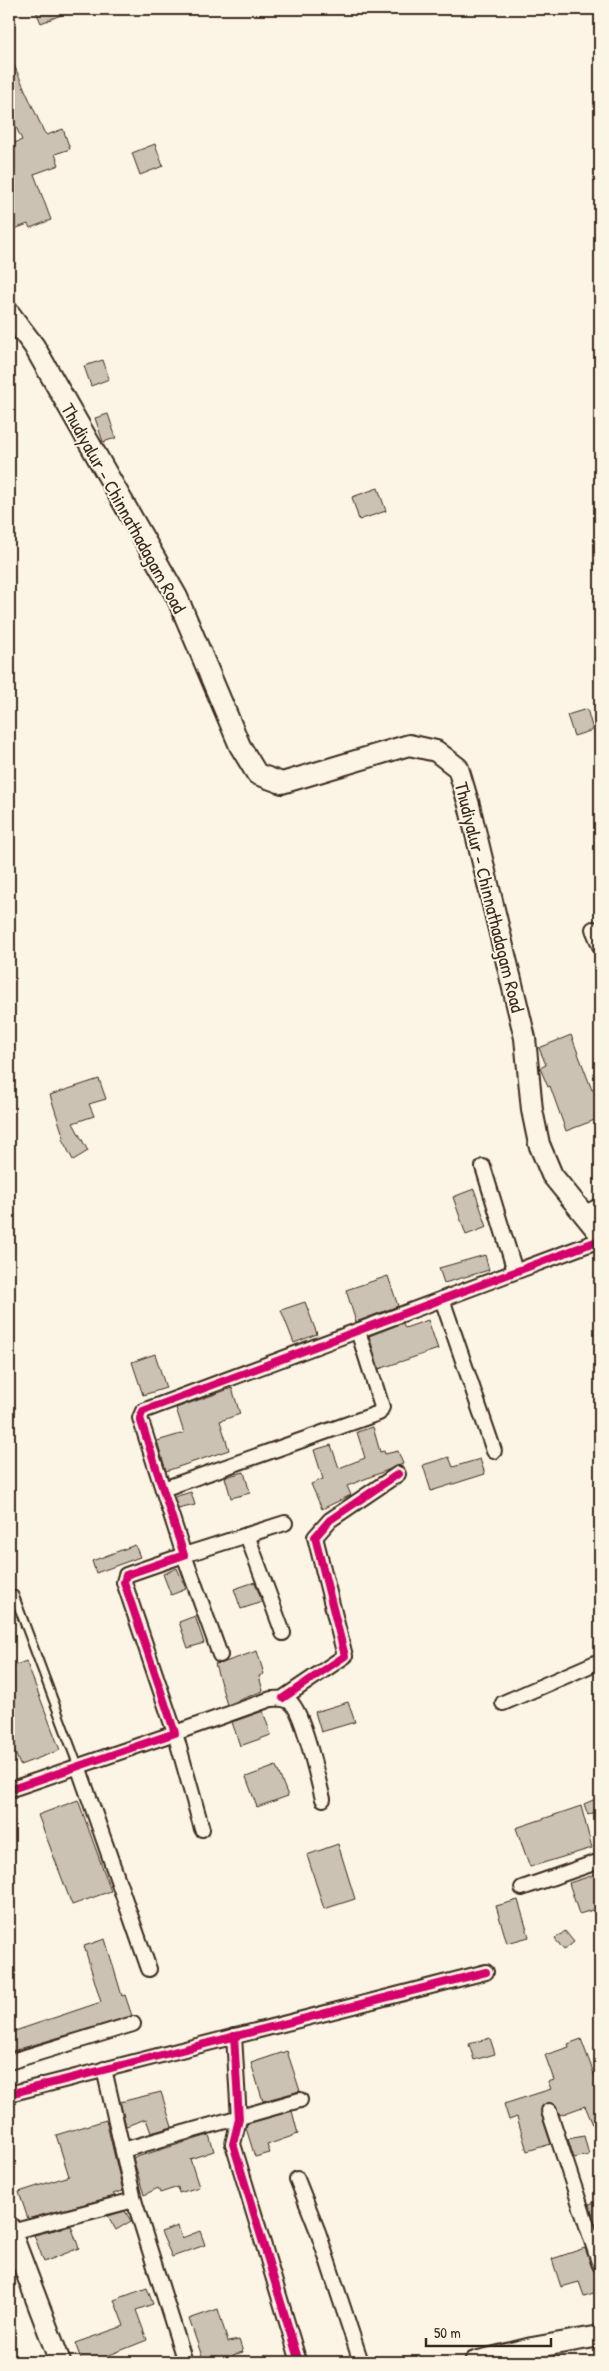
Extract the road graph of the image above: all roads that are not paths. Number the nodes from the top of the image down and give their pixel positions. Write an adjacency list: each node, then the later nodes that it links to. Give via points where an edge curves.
1 (9, 313): 5 (main road, Thudiyalur - Chinnathadagam Road, via 34,346 177,597 240,746 257,774 282,782 409,745 436,751 458,768 525,1038 539,1144 552,1175)
2 (593, 930): 3 (street)
3 (600, 946)
4 (483, 1167): 8 (street)
5 (592, 1210): 6 (main road, Thudiyalur - Chinnathadagam Road)
6 (600, 1234)
7 (600, 1240): 8 (street)
8 (515, 1272): 9 (street)
9 (442, 1298): 10 (street); 11 (street)
10 (358, 1332): 13 (street, via 142,1411 140,1418); 13 (street, via 382,1407 379,1413)
11 (494, 1451)
12 (398, 1474): 21 (street, via 330,1520 314,1538 345,1656)
13 (163, 1489): 16 (street)
14 (285, 1523): 15 (street)
15 (247, 1535): 16 (street); 18 (street)
16 (184, 1555): 19 (street); 23 (street, via 124,1578)
17 (14, 1595): 24 (lane)
18 (283, 1633)
19 (220, 1655)
20 (600, 1661): 22 (street)
21 (283, 1698): 23 (street, via 226,1713); 26 (street, via 292,1703 301,1718)
22 (503, 1703)
23 (175, 1733): 24 (street); 27 (street)
24 (78, 1766): 25 (street); 30 (street)
25 (9, 1790)
26 (322, 1799)
27 (202, 1829)
28 (600, 1860): 29 (street)
29 (522, 1888)
30 (149, 1969)
31 (486, 1972): 33 (street)
32 (133, 2024): 34 (street)
33 (234, 2036): 35 (street); 39 (street)
34 (9, 2062)
35 (104, 2069): 36 (street); 40 (street)
36 (9, 2094)
37 (300, 2100): 39 (street)
38 (549, 2111): 44 (street)
39 (239, 2119): 40 (street); 48 (street, via 233,2144)
40 (123, 2150): 42 (street)
41 (297, 2178): 49 (street)
42 (134, 2200): 43 (street); 47 (street)
43 (10, 2230): 46 (main road)
44 (600, 2265)
45 (600, 2336): 50 (main road)
46 (60, 2362)
47 (185, 2362)
48 (299, 2362)
49 (361, 2362)
50 (475, 2362)

